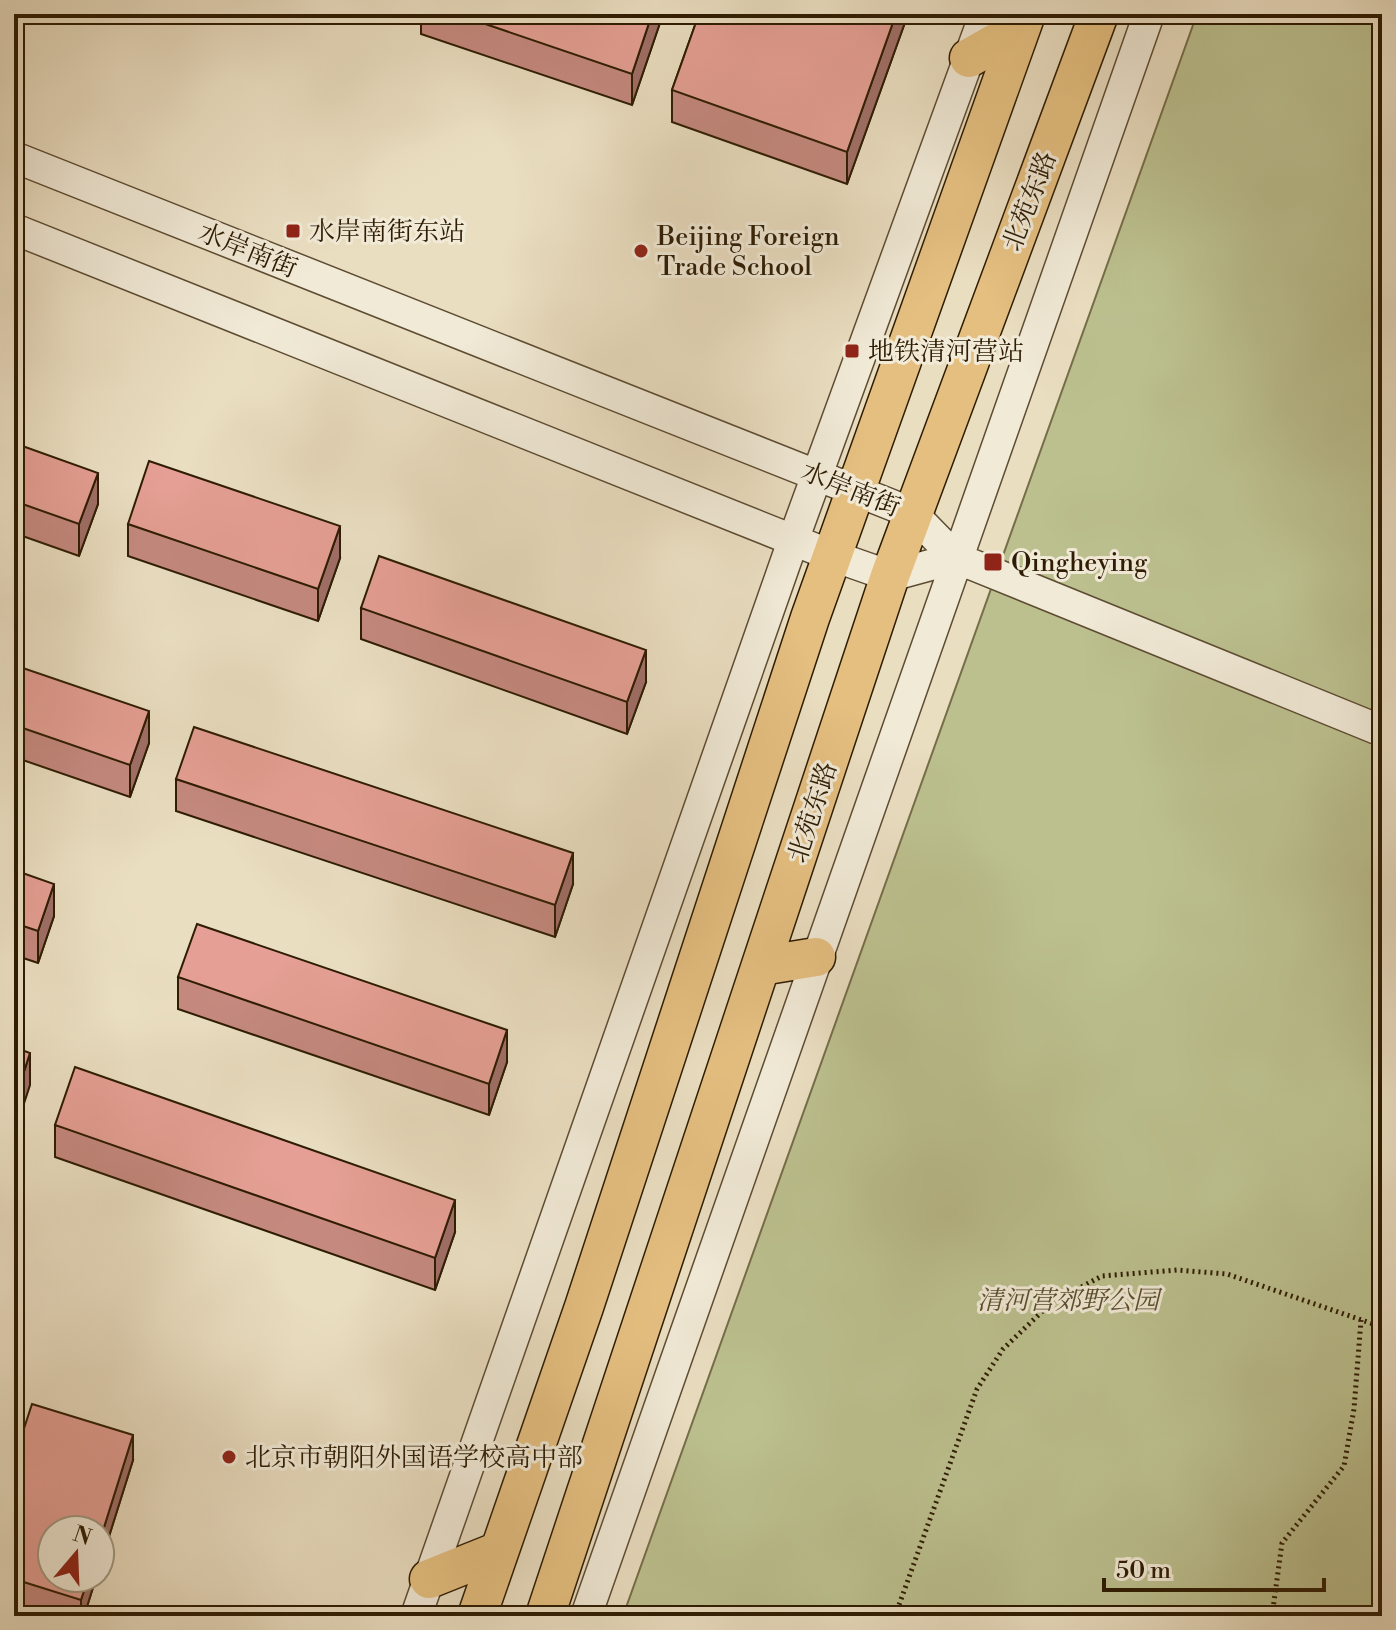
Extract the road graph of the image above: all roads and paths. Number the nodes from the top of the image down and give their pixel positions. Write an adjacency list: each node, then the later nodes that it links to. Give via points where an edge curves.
1 (985, 14): 5 (street)
2 (1099, 14): 10 (main road, 北苑东路)
3 (1149, 14): 13 (street)
4 (1023, 21): 5 (main road); 9 (main road)
5 (969, 58): 8 (street)
6 (14, 157): 8 (street, 水岸南街)
7 (14, 229): 11 (street)
8 (817, 475): 9 (street, 水岸南街); 11 (street)
9 (856, 490): 10 (street, 水岸南街); 12 (main road)
10 (912, 513): 13 (street, 水岸南街); 14 (main road, 北苑东路)
11 (794, 538): 12 (street); 21 (street)
12 (833, 556): 14 (street); 20 (main road)
13 (956, 558): 14 (street); 15 (street); 16 (street)
14 (890, 576): 17 (main road, 北苑东路)
15 (1382, 731)
16 (816, 957): 17 (main road); 25 (street)
17 (761, 966): 24 (main road, 北苑东路)
18 (1361, 1320): 19 (path); 26 (path, via 1227,1274 1177,1270 1102,1276 1051,1303 1003,1349 977,1389); 27 (path, via 1344,1466 1282,1543)
19 (1382, 1327)
20 (499, 1551): 21 (main road); 23 (main road)
21 (429, 1579): 22 (street)
22 (416, 1616)
23 (477, 1616)
24 (545, 1616)
25 (586, 1616)
26 (895, 1616)
27 (1272, 1616)

